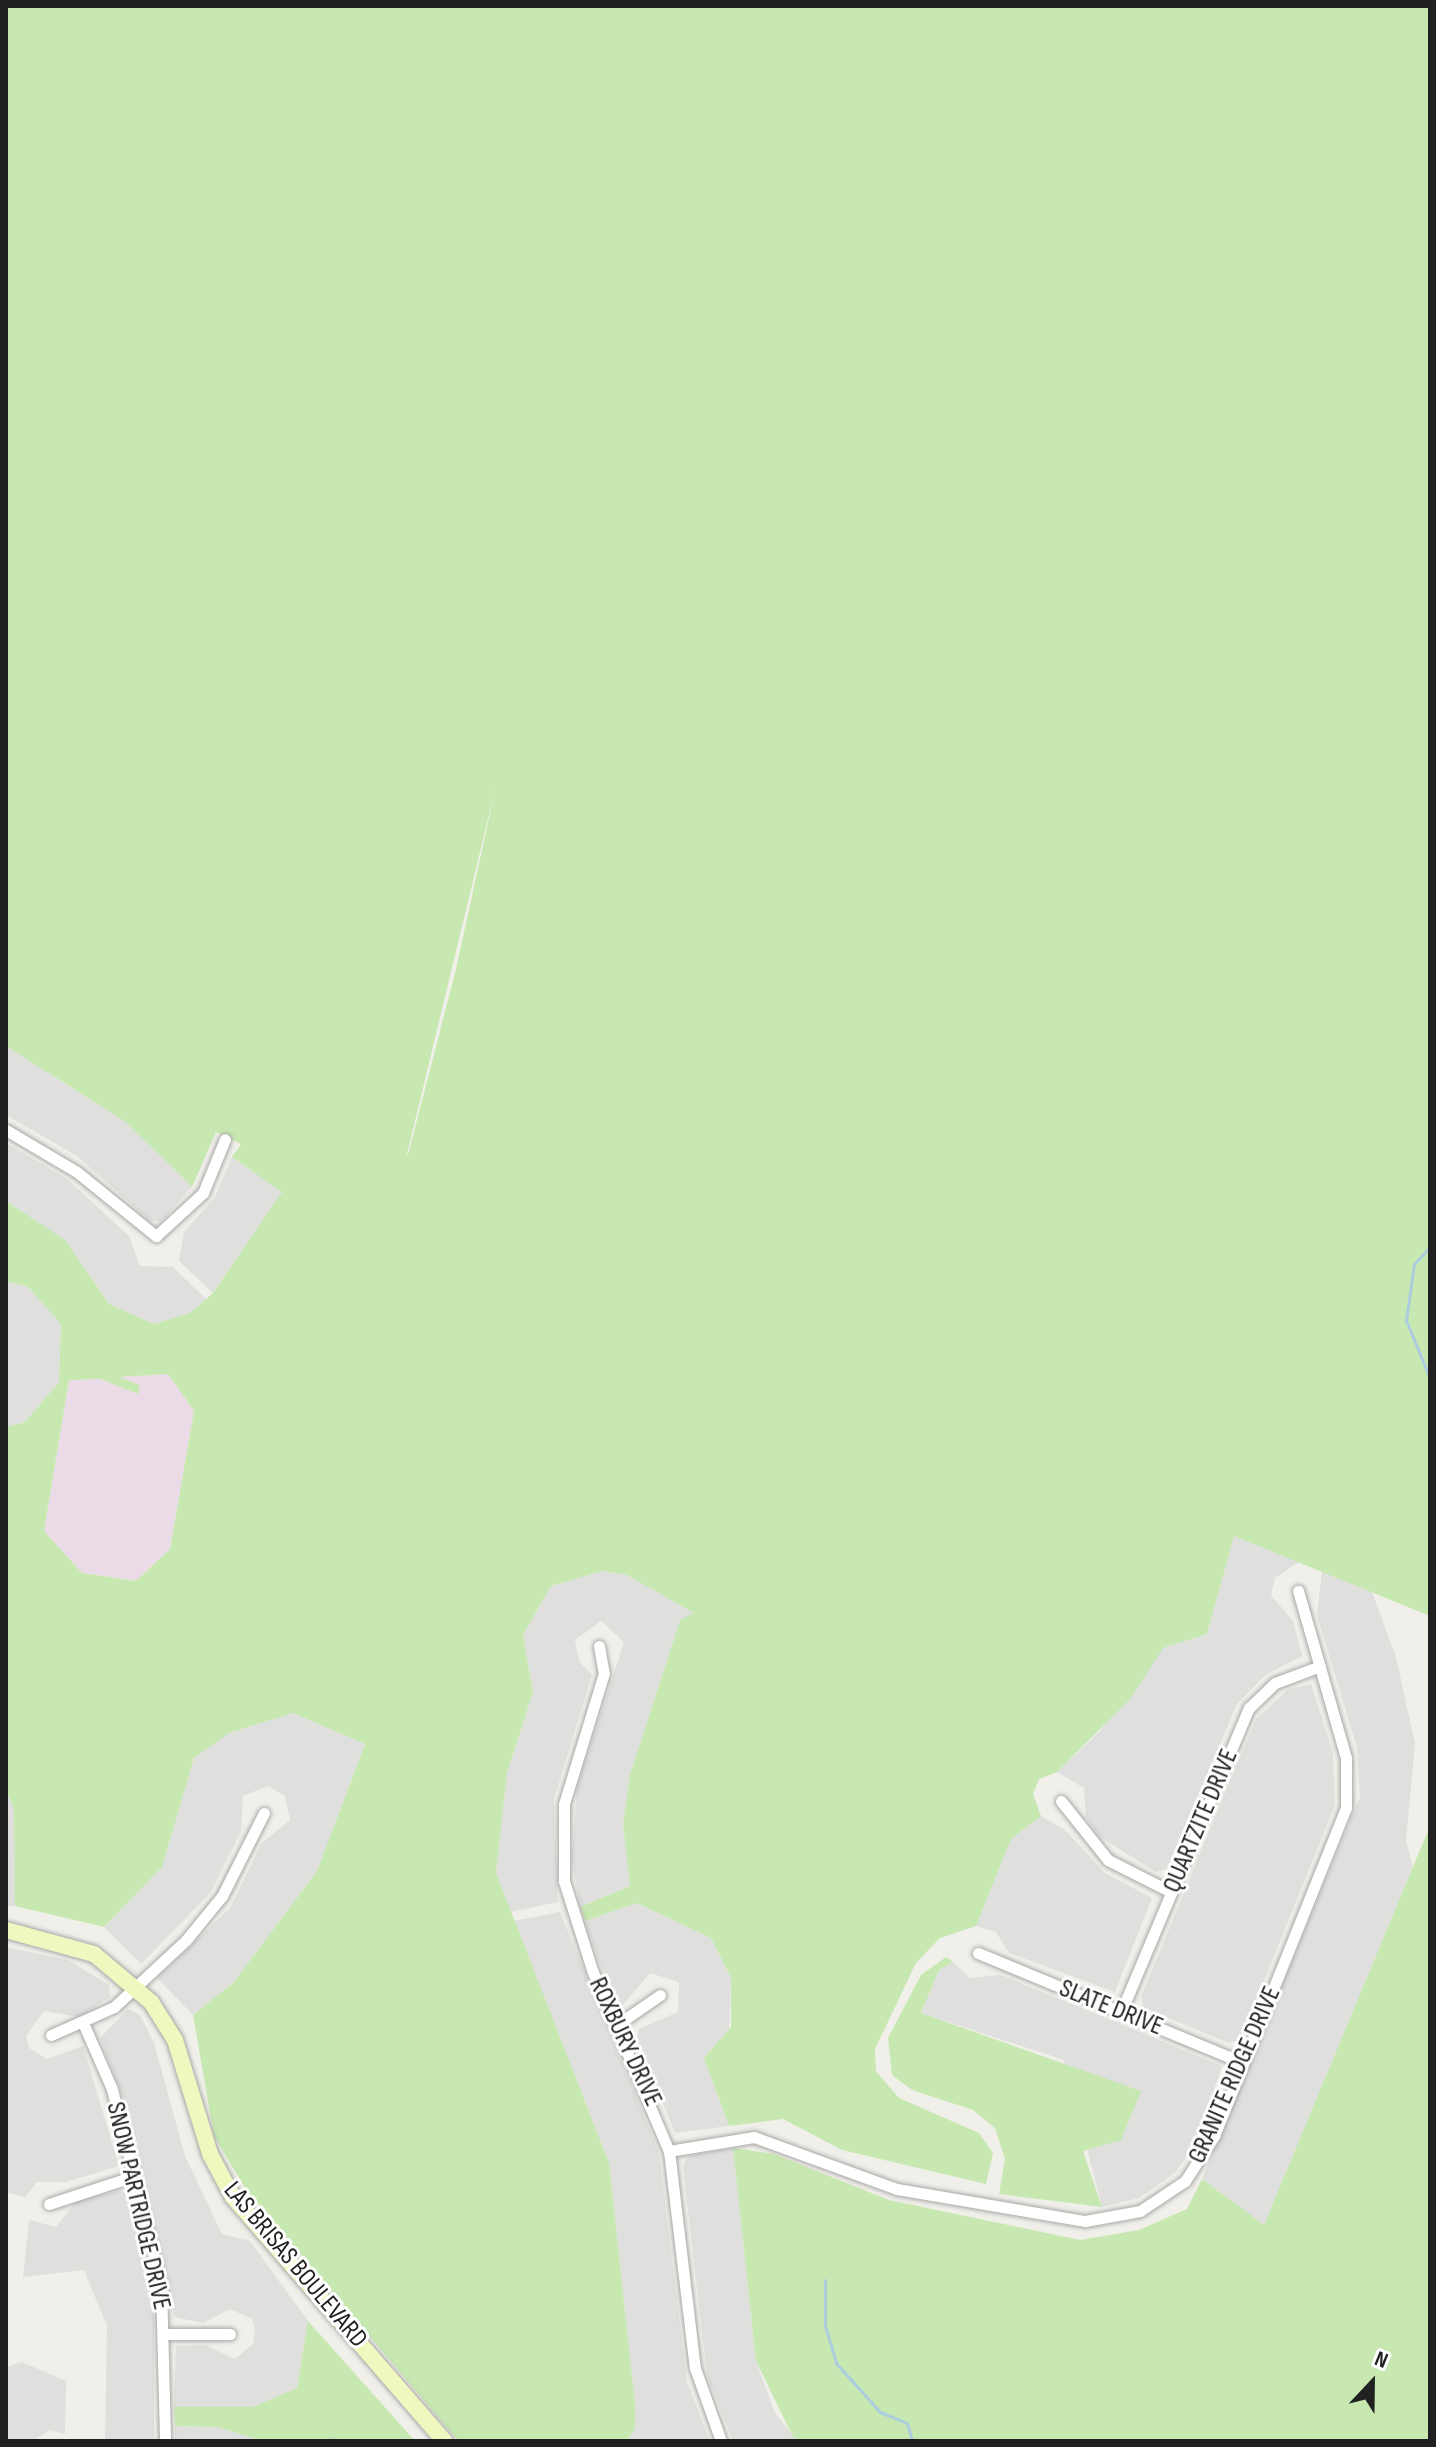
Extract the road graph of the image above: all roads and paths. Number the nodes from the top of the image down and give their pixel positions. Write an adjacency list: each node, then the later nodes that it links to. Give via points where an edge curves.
1 (6, 1130): 2 (street, via 77,1172 156,1236 203,1193)
2 (225, 1139)
3 (1298, 1591): 5 (street, GRANITE RIDGE DRIVE)
4 (599, 1646): 14 (street, ROXBURY DRIVE, via 604,1673 568,1785 562,1866 577,1932)
5 (1320, 1666): 8 (street, QUARTZITE DRIVE, via 1275,1683 1249,1708); 17 (street, GRANITE RIDGE DRIVE, via 1346,1758 1346,1808)
6 (1061, 1801): 8 (street, via 1108,1860)
7 (264, 1813): 11 (street, via 216,1907)
8 (1171, 1892): 13 (street, QUARTZITE DRIVE)
9 (6, 1930): 11 (street, LAS BRISAS BOULEVARD, via 72,1944)
10 (978, 1953): 13 (street, SLATE DRIVE)
11 (135, 1984): 15 (street); 24 (street, LAS BRISAS BOULEVARD, via 175,2040 210,2154 233,2197)
12 (660, 1995): 14 (street)
13 (1121, 2012): 17 (street, SLATE DRIVE)
14 (618, 2024): 18 (street, ROXBURY DRIVE)
15 (84, 2025): 16 (street); 19 (street, SNOW PARTRIDGE DRIVE, via 112,2089)
16 (51, 2035)
17 (1243, 2063): 18 (street, GRANITE RIDGE DRIVE, via 1194,2170 1163,2199 1123,2217 1069,2219 897,2189 754,2137)
18 (669, 2151): 25 (street, ROXBURY DRIVE, via 695,2368)
19 (134, 2176): 20 (street); 21 (street, SNOW PARTRIDGE DRIVE, via 161,2285)
20 (49, 2204)
21 (164, 2334): 22 (street); 23 (street, SNOW PARTRIDGE DRIVE)
22 (230, 2334)
23 (165, 2441)
24 (444, 2441)
25 (721, 2441)

